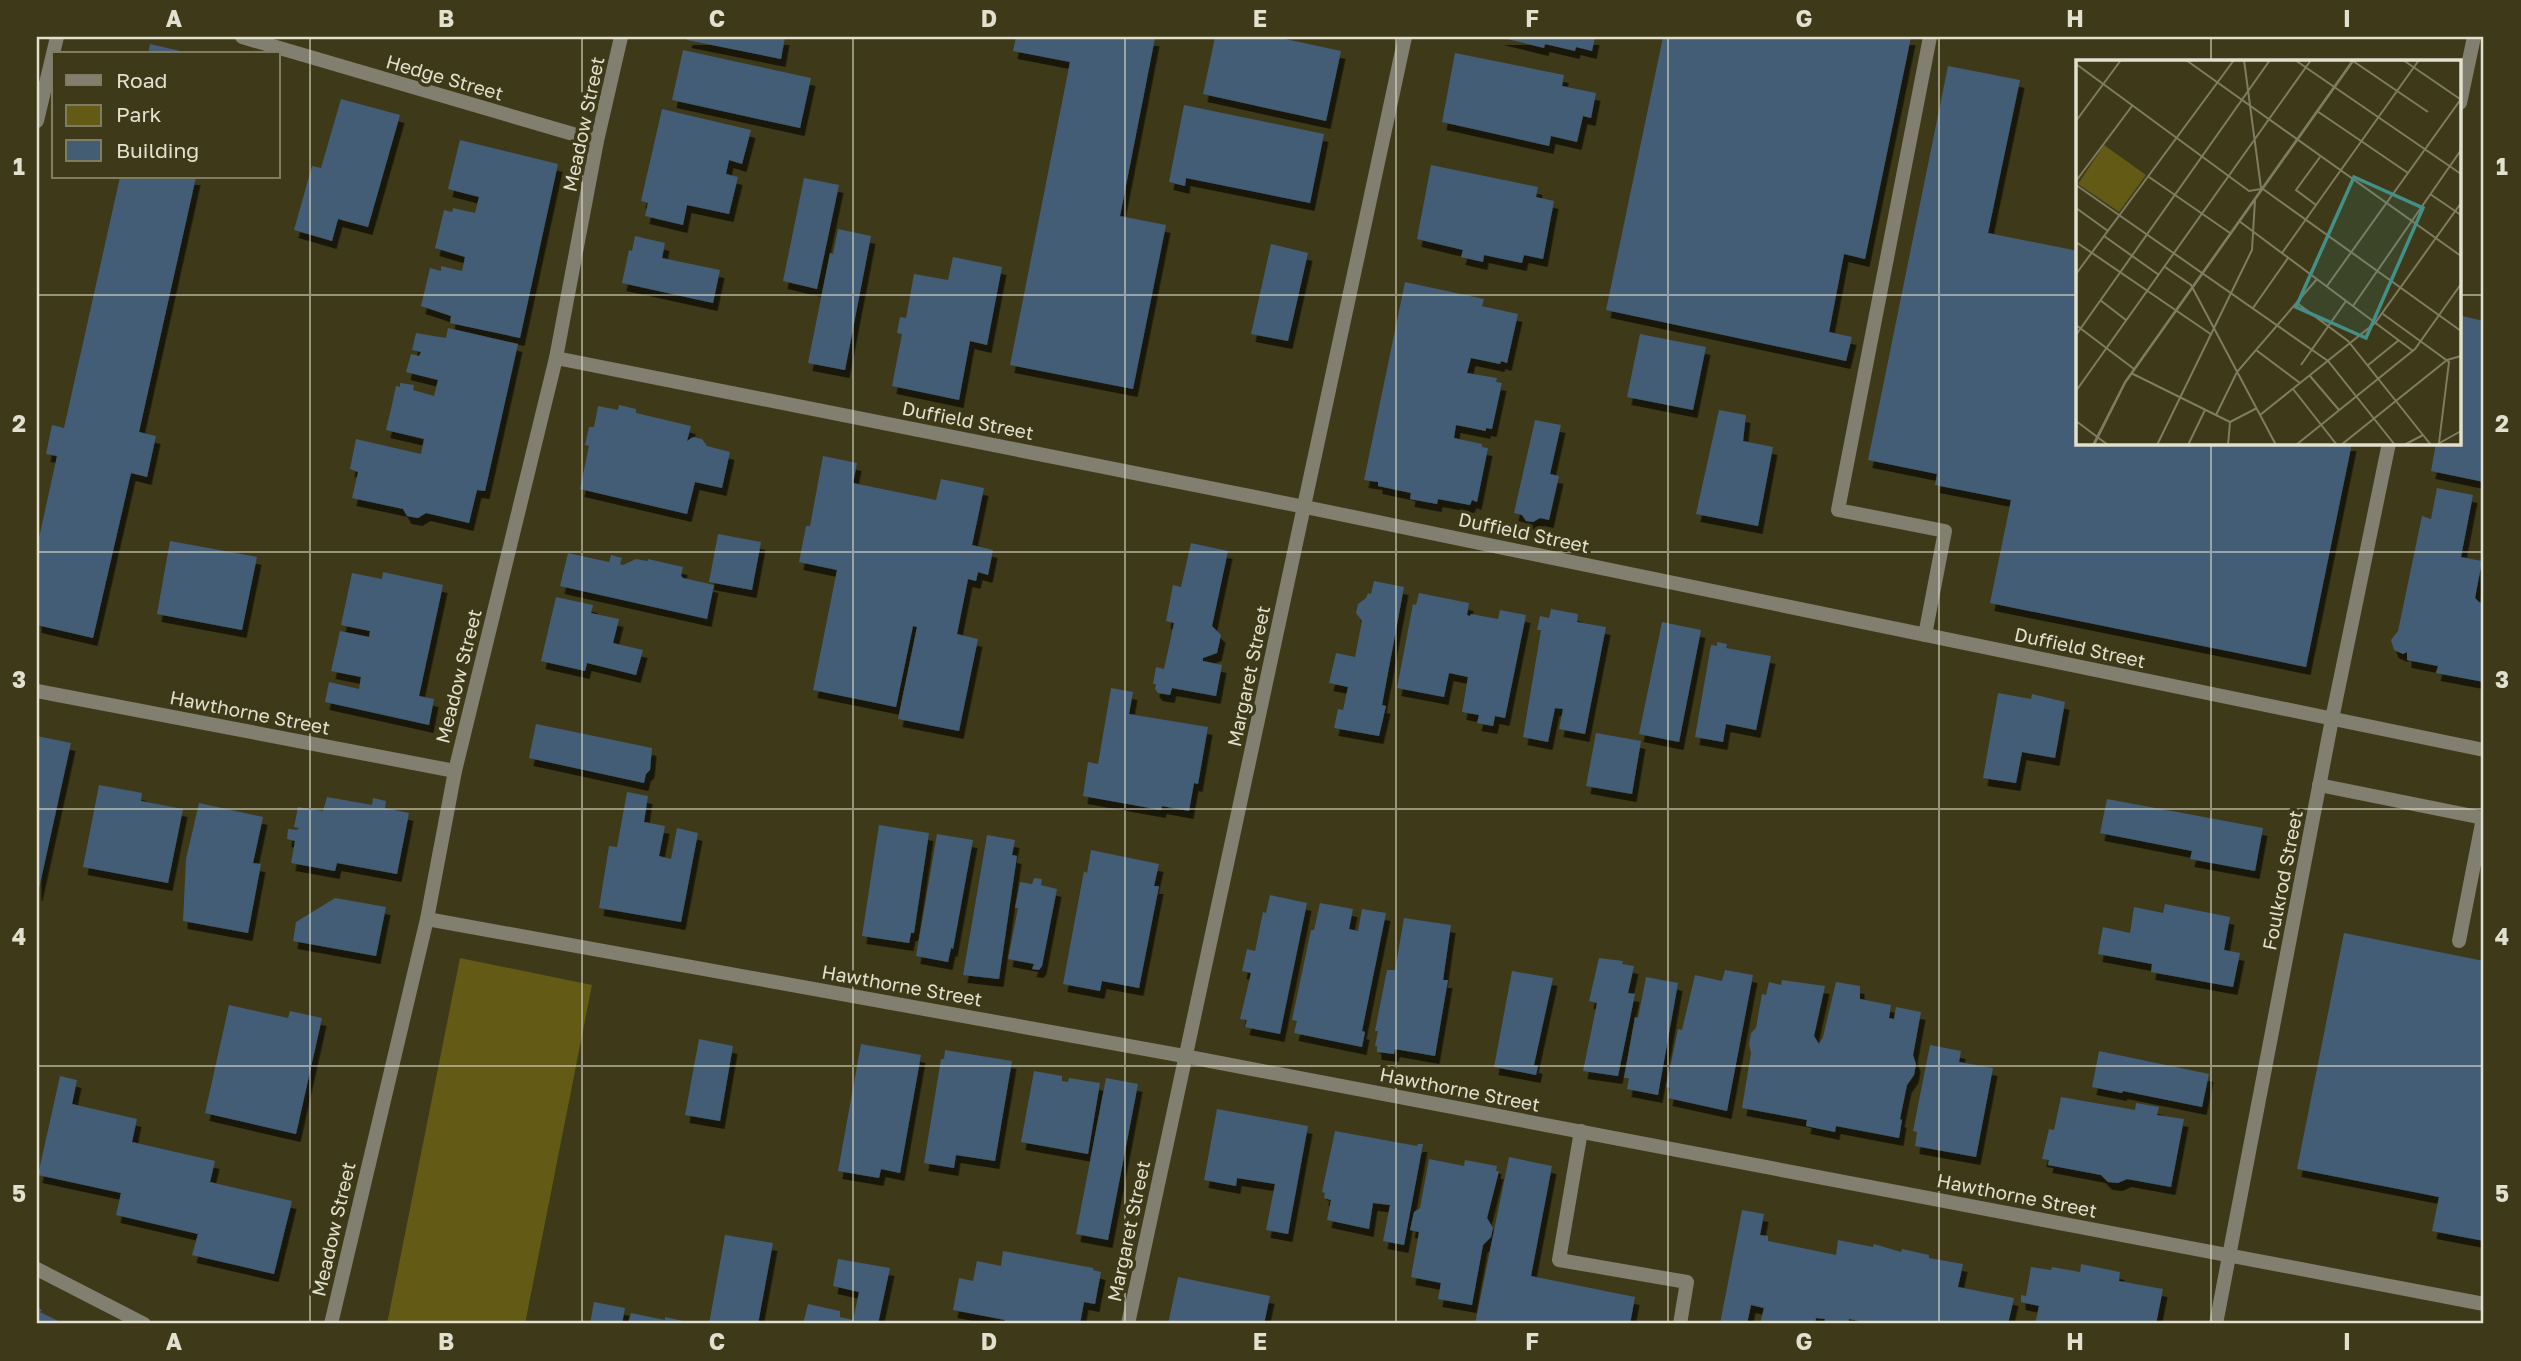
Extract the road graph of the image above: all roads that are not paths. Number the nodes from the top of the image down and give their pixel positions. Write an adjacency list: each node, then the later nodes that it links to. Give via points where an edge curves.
1 (242, 37): 9 (street, Hedge Street)
2 (621, 37): 9 (street, Meadow Street)
3 (1405, 37): 12 (street, Margaret Street)
4 (1930, 37): 13 (street, via 1838,510 1945,531)
5 (2474, 37): 7 (street)
6 (52, 58): 8 (street)
7 (2462, 94)
8 (37, 121)
9 (597, 141): 10 (street, Meadow Street)
10 (555, 358): 12 (street, Duffield Street); 17 (street, Meadow Street)
11 (2389, 444): 15 (street, Foulkrod Street)
12 (1305, 507): 13 (street, Duffield Street); 21 (street, Margaret Street)
13 (1924, 635): 15 (street, Duffield Street)
14 (37, 691): 17 (street, Hawthorne Street)
15 (2332, 719): 16 (street, Duffield Street); 18 (street, Foulkrod Street)
16 (2484, 750)
17 (455, 771): 19 (street, Meadow Street)
18 (2319, 785): 20 (street, via 2483,818); 23 (street, Foulkrod Street)
19 (427, 919): 21 (street, Hawthorne Street); 27 (street, Meadow Street)
20 (2459, 941)
21 (1184, 1056): 22 (street, Hawthorne Street); 28 (street, Margaret Street)
22 (1581, 1131): 23 (street, Hawthorne Street); 29 (street, via 1559,1260 1687,1282)
23 (2231, 1255): 25 (street, Hawthorne Street); 30 (street, Foulkrod Street)
24 (37, 1269): 26 (street)
25 (2484, 1304)
26 (144, 1324)
27 (331, 1324)
28 (1128, 1324)
29 (1680, 1324)
30 (2216, 1324)

